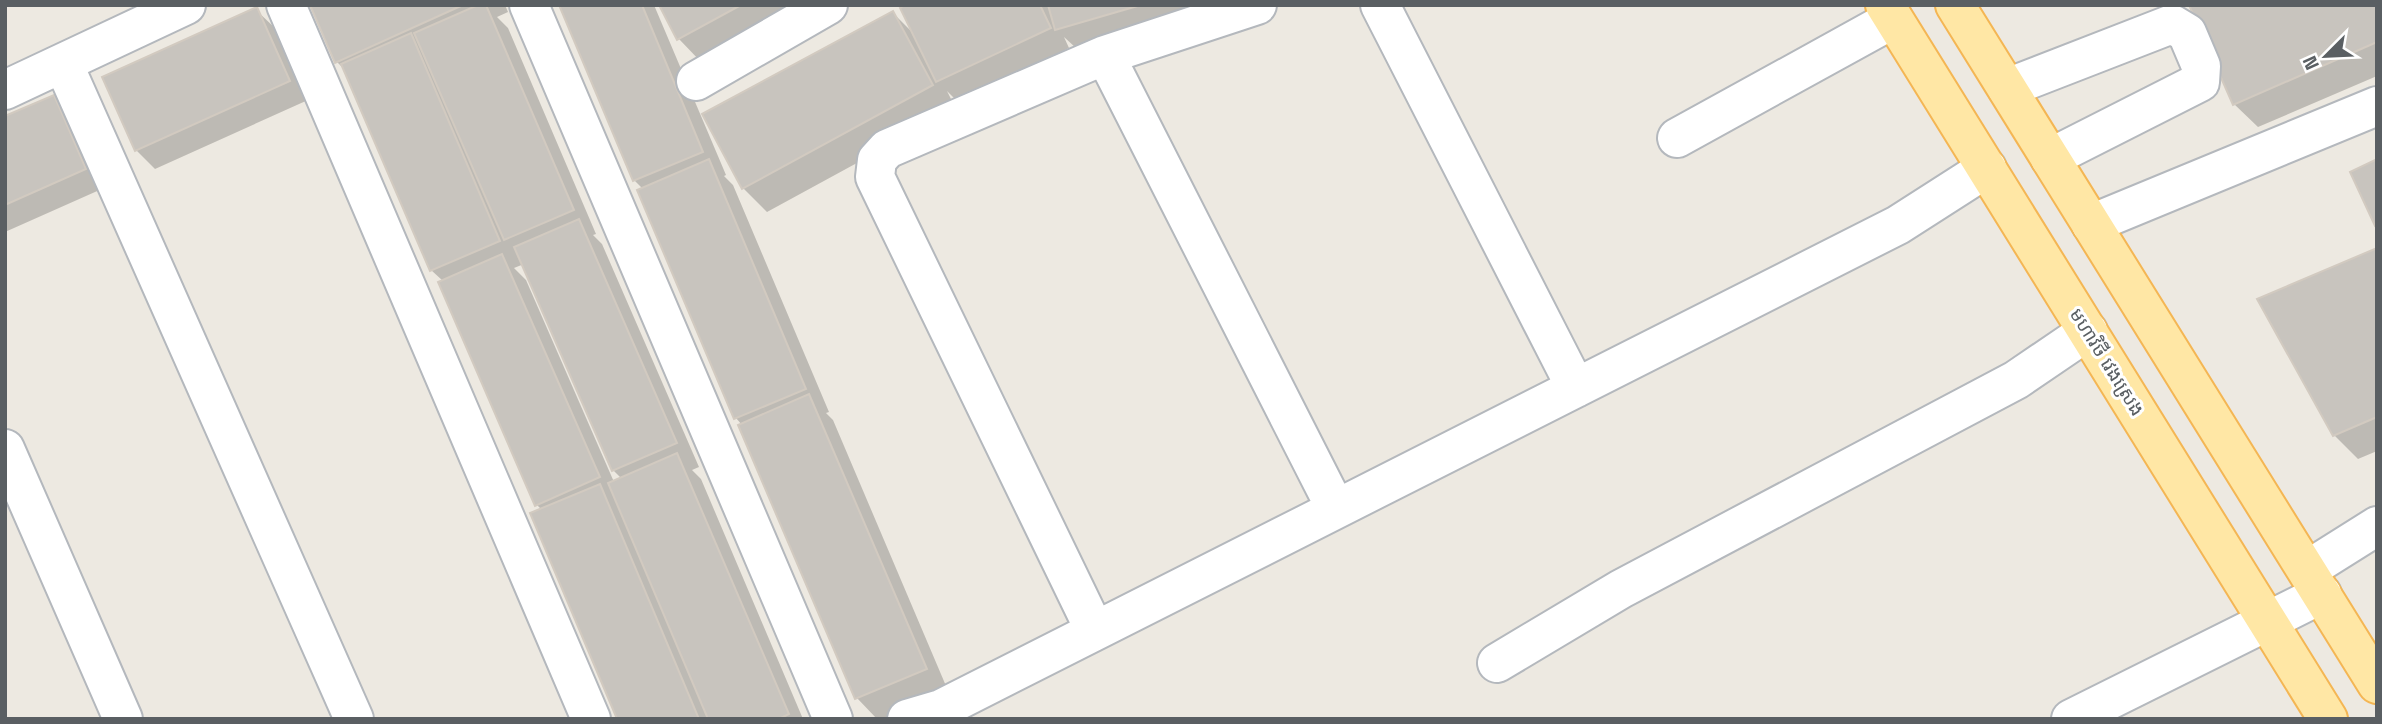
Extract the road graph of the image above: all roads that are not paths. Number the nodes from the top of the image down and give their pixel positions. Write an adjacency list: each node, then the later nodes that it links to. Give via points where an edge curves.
1 (186, 5): 10 (street)
2 (286, 5): 32 (street)
3 (529, 5): 33 (street)
4 (828, 5): 11 (street)
5 (1257, 5): 9 (street)
6 (1380, 5): 20 (street)
7 (1955, 5): 12 (main road)
8 (1889, 12): 15 (street); 17 (main road, មហាវិថី វេងស្រេង)
9 (1105, 55): 22 (street); 26 (street, via 887,149 877,160 875,177)
10 (63, 63): 13 (street); 31 (street)
11 (696, 82)
12 (2007, 88): 16 (main road); 16 (street, via 2172,24 2187,33 2202,66 2200,82)
13 (5, 90)
14 (2377, 106): 18 (street)
15 (1677, 138)
16 (2050, 158): 18 (main road)
17 (1987, 168): 19 (main road, មហាវិថី វេងស្រេង); 20 (street, via 1898,225)
18 (2091, 224): 24 (main road)
19 (2088, 331): 25 (main road, មហាវិថី វេងស្រេង); 27 (street, via 2016,380 1621,589)
20 (1576, 388): 22 (street)
21 (5, 449): 30 (street)
22 (1336, 509): 26 (street)
23 (2377, 526): 24 (street)
24 (2314, 582): 25 (street); 28 (main road)
25 (2267, 621): 34 (street); 35 (main road, មហាវិថី វេងស្រេង)
26 (1095, 631): 29 (street)
27 (1497, 663)
28 (2377, 684)
29 (931, 715)
30 (123, 719)
31 (354, 719)
32 (591, 719)
33 (833, 719)
34 (2071, 719)
35 (2328, 719)

